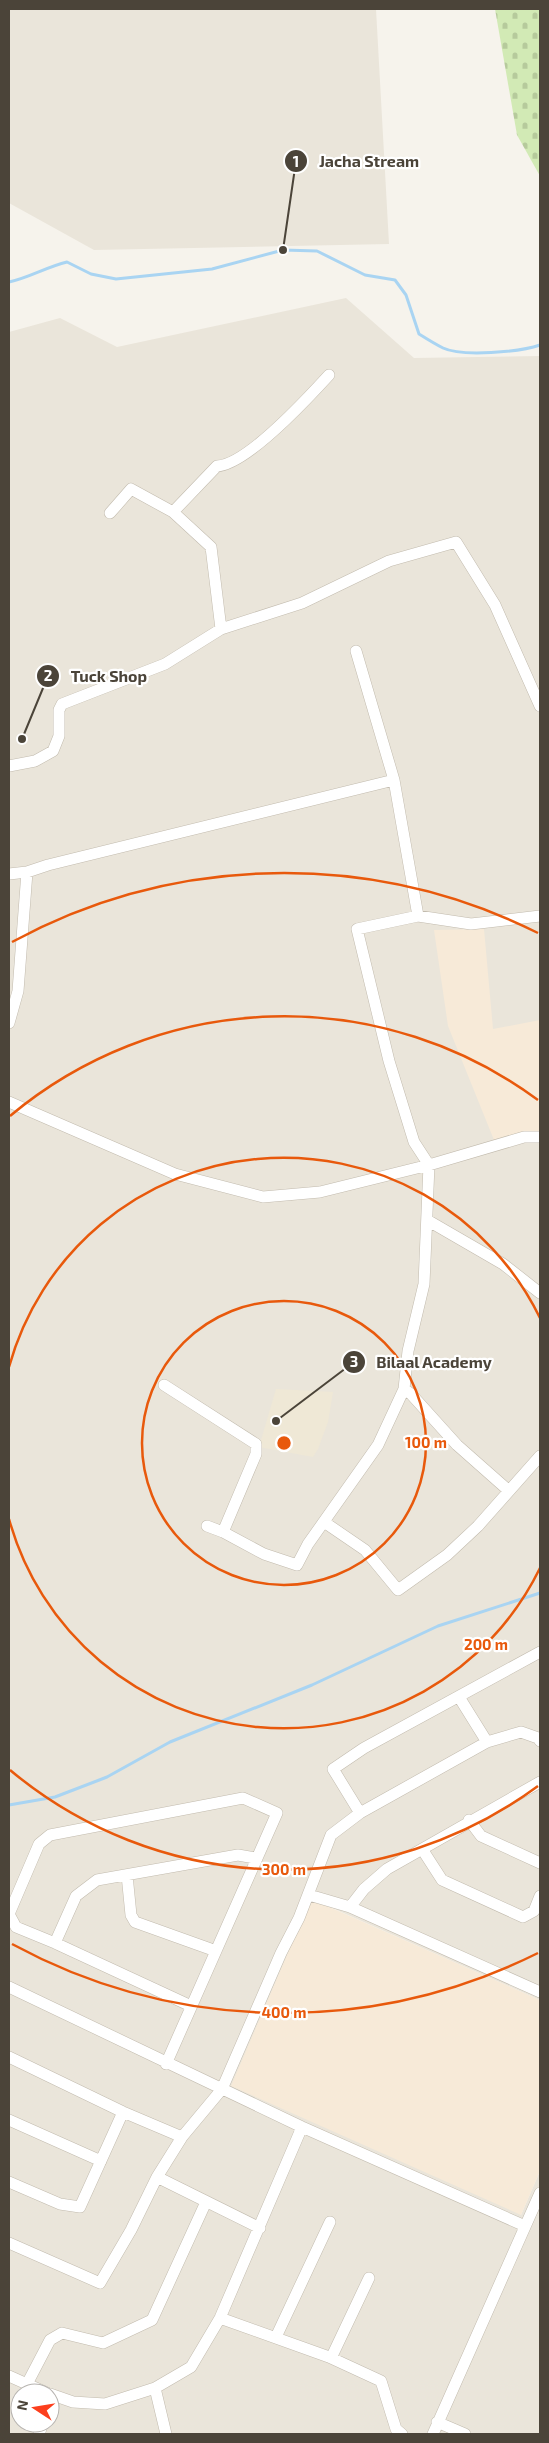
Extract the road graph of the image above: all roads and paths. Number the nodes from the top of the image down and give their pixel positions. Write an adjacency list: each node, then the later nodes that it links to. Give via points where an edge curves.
1 (329, 375): 3 (street, via 262,441 227,466 218,466)
2 (110, 512): 3 (street, via 130,489)
3 (173, 512): 4 (street, via 211,547)
4 (221, 629): 6 (street, via 302,603 389,561 456,542 495,605); 7 (street, via 165,664 62,704 59,736 53,751 35,761)
5 (356, 650): 8 (street)
6 (540, 706)
7 (9, 766)
8 (394, 780): 9 (street); 11 (street)
9 (27, 872): 10 (street); 13 (street, via 18,991)
10 (9, 874)
11 (418, 916): 12 (street, via 471,924); 16 (street, via 357,929 389,1061 414,1142)
12 (540, 916)
13 (9, 1022)
14 (9, 1102): 16 (street, via 175,1174 264,1197 320,1192)
15 (540, 1137): 16 (street, via 524,1137)
16 (429, 1165): 17 (street)
17 (427, 1220): 18 (street, via 503,1264); 20 (street, via 424,1284 408,1351)
18 (540, 1293)
19 (164, 1385): 25 (street, via 256,1444 256,1454)
20 (404, 1389): 22 (street, via 457,1445); 23 (street, via 378,1445)
21 (540, 1456): 22 (street)
22 (509, 1491): 23 (street, via 447,1555 398,1590 365,1550)
23 (324, 1522): 25 (street, via 297,1565 264,1554)
24 (207, 1526): 25 (street)
25 (223, 1532)
26 (540, 1652): 27 (street)
27 (459, 1697): 29 (street); 31 (street, via 364,1748 333,1769)
28 (540, 1741): 29 (street, via 521,1732)
29 (487, 1742): 31 (street)
30 (540, 1782): 32 (street)
31 (360, 1813): 37 (street, via 331,1836)
32 (469, 1820): 33 (street); 35 (street, via 481,1836)
33 (422, 1849): 38 (street, via 442,1880 523,1918 534,1911); 39 (street, via 388,1868 364,1889)
34 (255, 1858): 36 (street, via 238,1855); 40 (street, via 277,1813 243,1798 50,1835 39,1844 9,1914 16,1927); 41 (street)
35 (540, 1863)
36 (127, 1875): 40 (street, via 97,1880 76,1896); 41 (street, via 131,1915 135,1922)
37 (309, 1895): 39 (street); 47 (street)
38 (540, 1896)
39 (350, 1907): 43 (street)
40 (55, 1942): 44 (street)
41 (216, 1951): 44 (street)
42 (9, 1988): 46 (street)
43 (540, 1992)
44 (191, 2006): 46 (street)
45 (9, 2057): 48 (street)
46 (166, 2064): 47 (street)
47 (222, 2089): 50 (street); 51 (street)
48 (123, 2112): 51 (street); 52 (street)
49 (9, 2120): 52 (street)
50 (302, 2127): 58 (street); 59 (street)
51 (182, 2137): 53 (street)
52 (101, 2161): 54 (street, via 80,2207 60,2204)
53 (157, 2177): 56 (street); 60 (street, via 100,2283)
54 (9, 2182)
55 (540, 2193): 58 (street)
56 (206, 2202): 59 (street); 67 (street, via 152,2320 103,2343 62,2333 50,2340)
57 (330, 2222): 63 (street)
58 (525, 2226): 70 (street)
59 (260, 2228): 62 (street)
60 (9, 2242)
61 (369, 2278): 64 (street)
62 (220, 2318): 63 (street); 68 (street, via 191,2367)
63 (276, 2338): 64 (street)
64 (329, 2357): 72 (street, via 381,2380 396,2429)
65 (9, 2376): 66 (street)
66 (25, 2383)
67 (28, 2383)
68 (155, 2388): 69 (street, via 105,2404); 71 (street)
69 (60, 2399)
70 (437, 2422): 73 (street); 74 (street)
71 (166, 2434)
72 (402, 2434)
73 (433, 2434)
74 (466, 2434)

